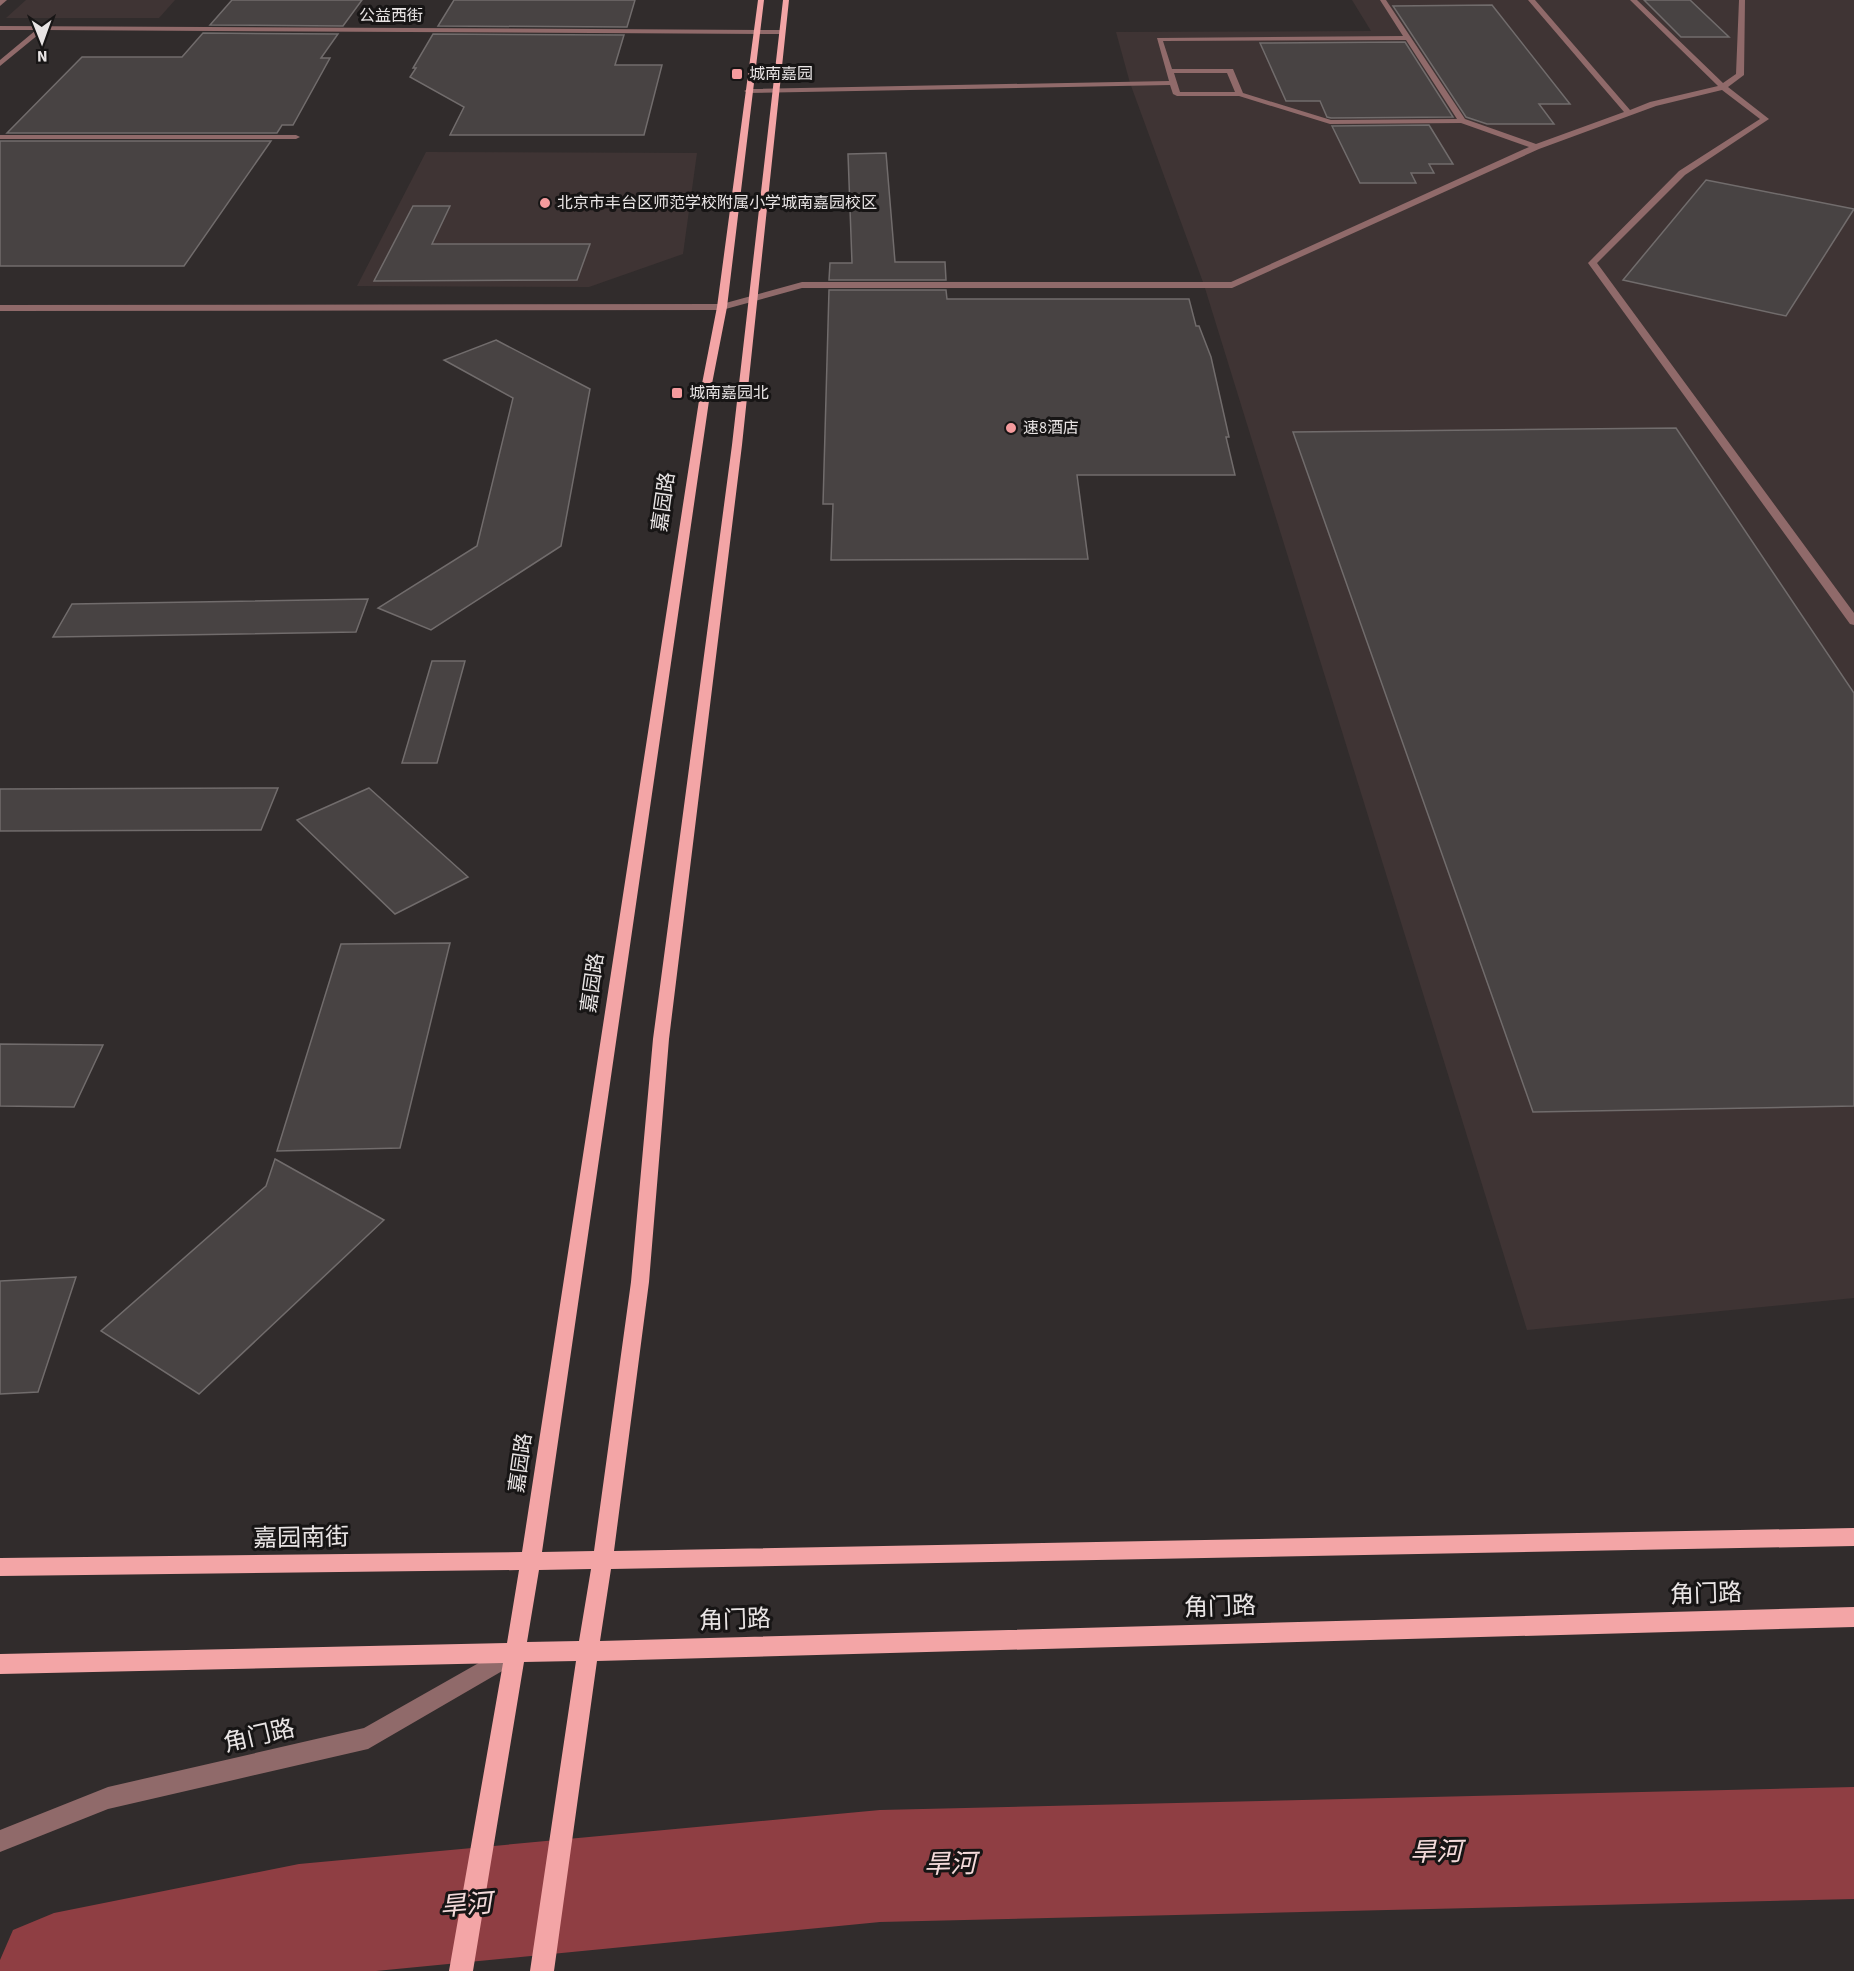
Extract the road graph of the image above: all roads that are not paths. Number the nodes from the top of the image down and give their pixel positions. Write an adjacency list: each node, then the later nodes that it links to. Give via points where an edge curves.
1 (4, 0): 8 (street)
2 (761, 0): 11 (main road, 嘉园路)
3 (786, 0): 12 (main road)
4 (1383, 0): 13 (street)
5 (1531, 0): 21 (street)
6 (1633, 0): 17 (street)
7 (1742, 0): 17 (street, via 1740,75)
8 (0, 4)
9 (0, 28): 10 (street, 公益西街)
10 (43, 28): 11 (street, 公益西街); 14 (street)
11 (756, 32): 12 (street, 公益西街); 18 (main road, 嘉园路)
12 (782, 32): 19 (main road)
13 (1409, 38): 15 (street, via 1159,39); 22 (street)
14 (0, 64)
15 (1169, 71): 16 (street); 20 (street, via 1230,71)
16 (1173, 83): 19 (street); 20 (street, via 1177,94)
17 (1723, 87): 21 (street); 29 (street, via 1765,119 1682,173 1592,263)
18 (748, 91): 19 (street); 27 (main road, 嘉园路)
19 (775, 91): 26 (main road)
20 (1240, 94): 22 (street, via 1330,122)
21 (1629, 112): 25 (street)
22 (1462, 121): 25 (street)
23 (0, 137): 24 (street)
24 (296, 137)
25 (1536, 147): 26 (street, via 1232,285 802,285)
26 (754, 298): 27 (street); 31 (main road, via 661,1039 640,1282)
27 (722, 307): 28 (street); 32 (main road, 嘉园路, via 705,394)
28 (0, 308)
29 (1854, 621)
30 (1854, 1537): 31 (main road)
31 (603, 1560): 32 (main road, 嘉园南街); 35 (main road)
32 (531, 1561): 33 (main road, 嘉园南街); 36 (main road, 嘉园路)
33 (0, 1567)
34 (1854, 1617): 35 (main road, 角门路)
35 (588, 1651): 36 (main road); 40 (main road)
36 (517, 1652): 37 (main road); 38 (street, 角门路, via 368,1738 108,1798); 39 (main road, 嘉园路)
37 (0, 1664)
38 (0, 1841)
39 (461, 1971)
40 (542, 1971)

